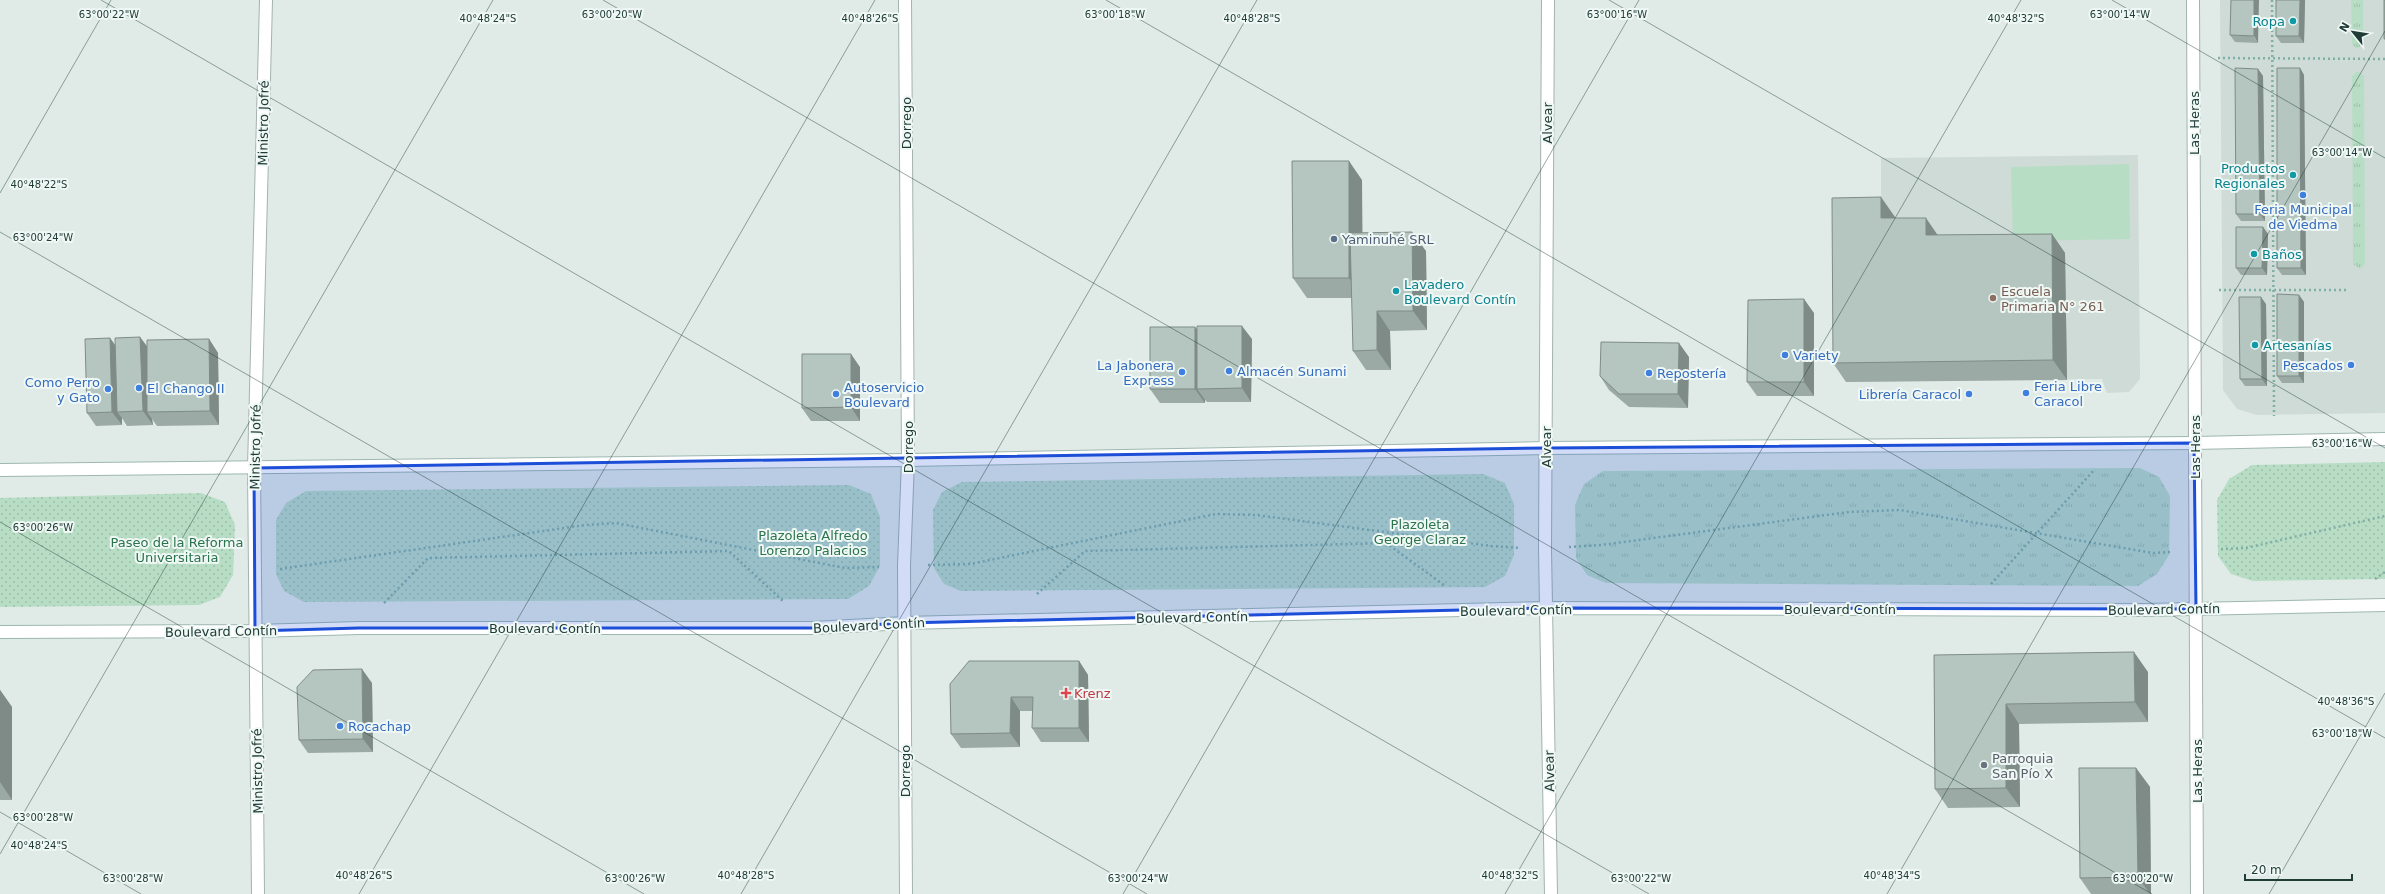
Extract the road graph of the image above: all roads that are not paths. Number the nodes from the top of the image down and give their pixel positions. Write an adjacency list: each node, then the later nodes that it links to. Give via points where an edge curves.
1 (266, 0): 9 (main road, Ministro Jofré)
2 (905, 0): 8 (main road, Dorrego)
3 (1548, 0): 7 (main road, Alvear)
4 (2193, 0): 6 (main road, Las Heras)
5 (2385, 439): 6 (main road)
6 (2194, 443): 7 (main road); 13 (main road, Las Heras)
7 (1546, 448): 8 (main road); 12 (main road, Alvear)
8 (908, 460): 9 (main road); 14 (main road, Dorrego, via 904,566)
9 (254, 468): 10 (main road); 15 (main road, Ministro Jofré)
10 (0, 470)
11 (2385, 605): 13 (main road, Boulevard Contín)
12 (1546, 608): 13 (main road, Boulevard Contín); 14 (main road, Boulevard Contín); 19 (main road, Alvear)
13 (2196, 609): 20 (main road, Las Heras)
14 (905, 623): 15 (main road, Boulevard Contín, via 813,628 359,628); 18 (main road, Dorrego)
15 (255, 631): 16 (main road, Boulevard Contín); 17 (main road, Ministro Jofré)
16 (0, 632)
17 (258, 894)
18 (906, 894)
19 (1551, 894)
20 (2197, 894)

